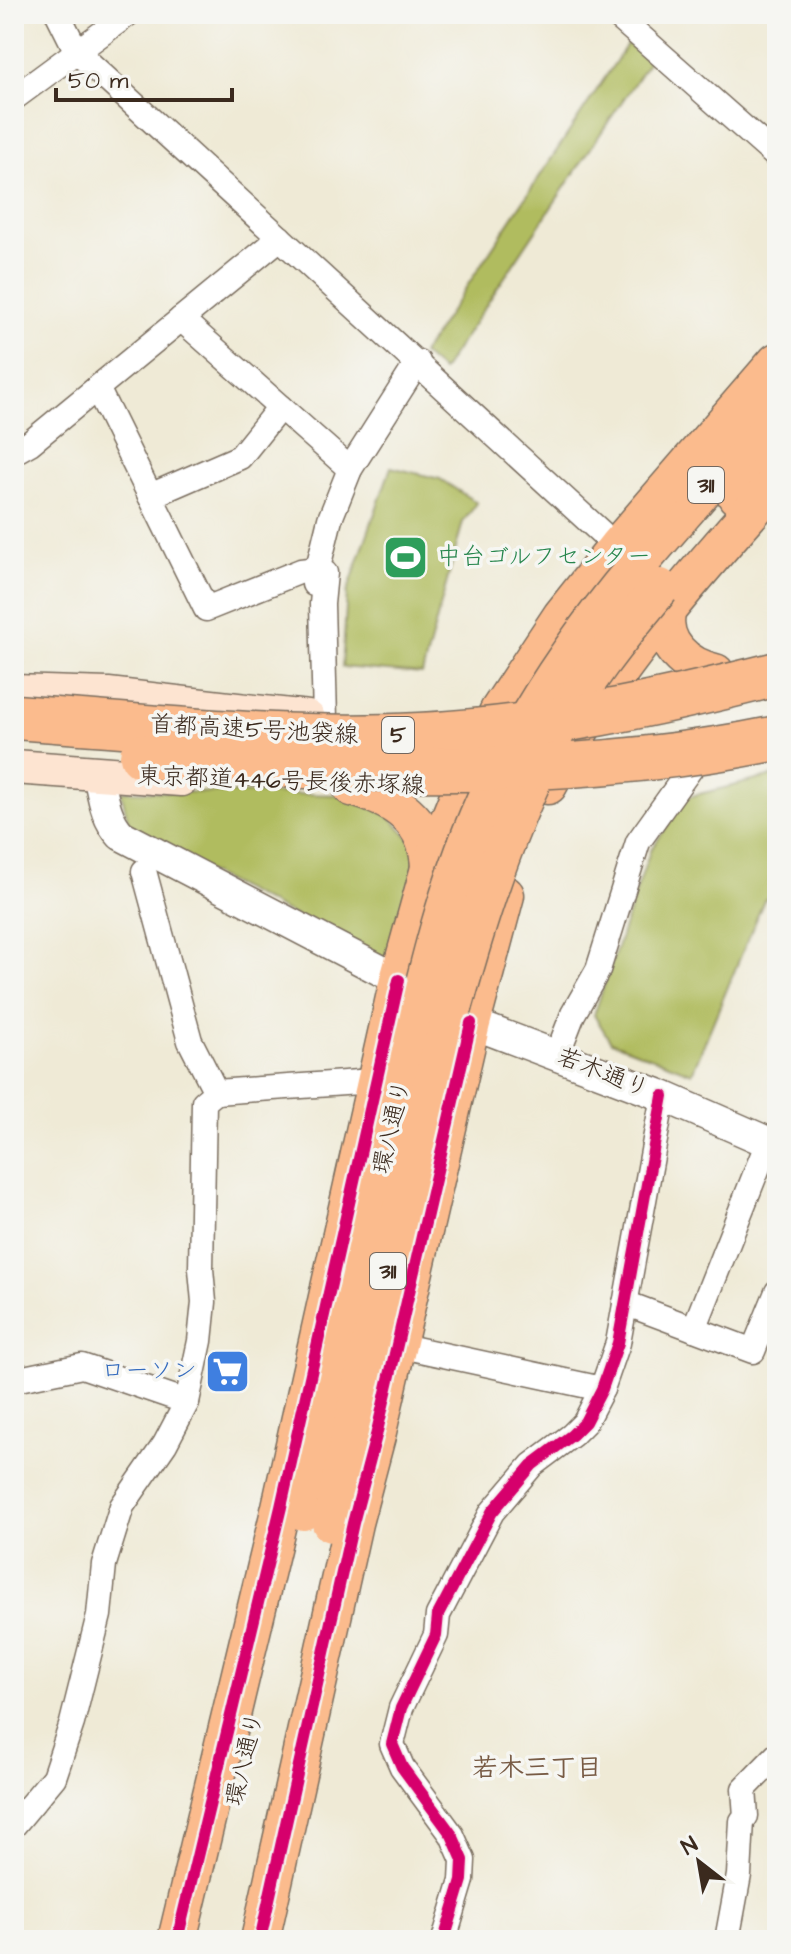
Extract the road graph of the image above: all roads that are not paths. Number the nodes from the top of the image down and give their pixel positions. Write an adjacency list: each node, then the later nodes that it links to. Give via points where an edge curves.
1 (58, 14): 4 (street)
2 (128, 14): 4 (street)
3 (615, 14): 6 (street)
4 (77, 52): 5 (street); 7 (street)
5 (14, 98)
6 (777, 157)
7 (280, 238): 8 (street); 9 (street)
8 (181, 319): 11 (street); 13 (street)
9 (418, 362): 16 (street); 19 (street)
10 (777, 362): 19 (main road)
11 (97, 388): 15 (street); 18 (street)
12 (777, 405): 56 (main road, 環八通り / 311, bridge, via 599,611 534,707 492,787 442,922 418,1012)
13 (280, 407): 16 (street); 18 (street, via 240,457)
14 (777, 450): 56 (main road, 環八通り / 311, bridge, via 584,686 521,805 474,931)
15 (14, 452)
16 (350, 469): 20 (street)
17 (777, 482): 21 (main road)
18 (150, 496): 20 (street, via 206,609)
19 (617, 547): 28 (main road, via 562,616)
20 (317, 569): 22 (street); 30 (street, via 325,573)
21 (666, 612): 24 (main road, via 665,629 675,649 693,666); 27 (main road)
22 (308, 646)
23 (777, 658): 24 (street)
24 (715, 673): 27 (street)
25 (777, 674): 29 (highway, 首都高速5号池袋線 / 5, bridge, via 593,716 417,735 263,733)
26 (14, 692): 30 (main road, via 108,695)
27 (603, 696): 28 (main road); 36 (main road)
28 (499, 711): 30 (main road); 37 (main road)
29 (14, 717)
30 (325, 719)
31 (777, 740): 32 (highway, 首都高速5号池袋線 / 5, bridge, via 625,761 477,770 262,765); 33 (street)
32 (14, 746)
33 (696, 761): 36 (street); 43 (street, via 638,842 598,970)
34 (14, 767): 35 (main road, 東京都道446号長後赤塚線)
35 (98, 774): 38 (main road, 東京都道446号長後赤塚線); 41 (street, 若木通り, via 107,813 121,835)
36 (549, 782): 37 (main road, 東京都道446号長後赤塚線); 42 (main road, via 515,862)
37 (463, 786): 38 (main road, 東京都道446号長後赤塚線); 39 (main road)
38 (352, 787): 39 (main road, via 382,797 408,815 426,840)
39 (430, 868): 41 (main road)
40 (144, 871): 45 (street, via 190,1041)
41 (399, 980): 42 (street, 若木通り); 44 (main road)
42 (471, 1023): 43 (street, 若木通り); 46 (main road)
43 (557, 1055): 47 (street, 若木通り)
44 (376, 1079): 45 (street); 46 (street); 56 (main road)
45 (216, 1092): 55 (street, via 204,1102 204,1302)
46 (455, 1094): 52 (main road)
47 (663, 1096): 48 (street, 若木通り); 50 (street)
48 (773, 1144): 51 (street)
49 (777, 1292): 51 (street, via 753,1351)
50 (625, 1303): 51 (street); 54 (street)
51 (694, 1329)
52 (397, 1345): 54 (street); 56 (main road)
53 (14, 1380): 55 (street, via 82,1366)
54 (602, 1389): 64 (street, via 585,1422 532,1465 492,1512 438,1615 436,1635 401,1708 392,1744 463,1860)
55 (187, 1402): 59 (street, via 122,1506 104,1564 99,1615 54,1777)
56 (317, 1516): 58 (main road, 環八通り / 311); 58 (main road); 58 (main road, via 313,1650); 58 (main road, via 266,1613)
57 (777, 1755): 65 (street, via 744,1789 746,1816)
58 (254, 1789): 60 (main road); 61 (main road, 環八通り / 311); 62 (main road, 環八通り / 311); 63 (main road)
59 (14, 1825)
60 (177, 1940)
61 (202, 1940)
62 (234, 1940)
63 (260, 1940)
64 (444, 1940)
65 (727, 1940)

